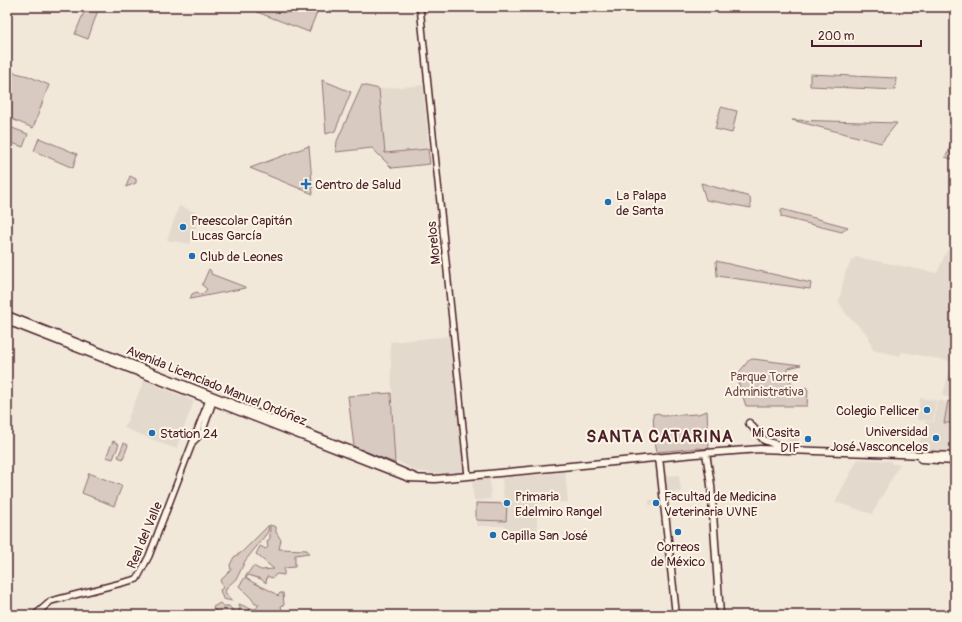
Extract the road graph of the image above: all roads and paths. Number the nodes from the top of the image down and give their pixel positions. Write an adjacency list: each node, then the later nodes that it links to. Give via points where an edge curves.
1 (420, 7): 13 (street, Morelos)
2 (7, 315): 4 (main road, Avenida Licenciado Manuel Ordóñez)
3 (7, 321): 4 (main road, Avenida Licenciado Manuel Ordóñez, via 143,375)
4 (162, 380): 5 (main road, Avenida Licenciado Manuel Ordóñez); 5 (main road, Avenida Licenciado Manuel Ordóñez, via 177,381)
5 (212, 398): 13 (main road, Avenida Licenciado Manuel Ordóñez, via 399,475 435,479); 14 (street, Real del Valle, via 199,437 194,441 150,556 137,579 51,601)
6 (749, 423): 8 (main road, via 768,443)
7 (752, 451): 8 (main road, Avenida Licenciado Manuel Ordóñez); 9 (main road, Avenida Licenciado Manuel Ordóñez); 12 (main road, Avenida Licenciado Manuel Ordóñez)
8 (800, 451): 10 (main road, Avenida Licenciado Manuel Ordóñez)
9 (706, 452): 11 (main road, Avenida Licenciado Manuel Ordóñez); 16 (main road, via 711,485)
10 (955, 456)
11 (659, 457): 13 (main road, Avenida Licenciado Manuel Ordóñez); 15 (main road)
12 (955, 461)
13 (468, 476)
14 (35, 615)
15 (676, 615)
16 (720, 615)

